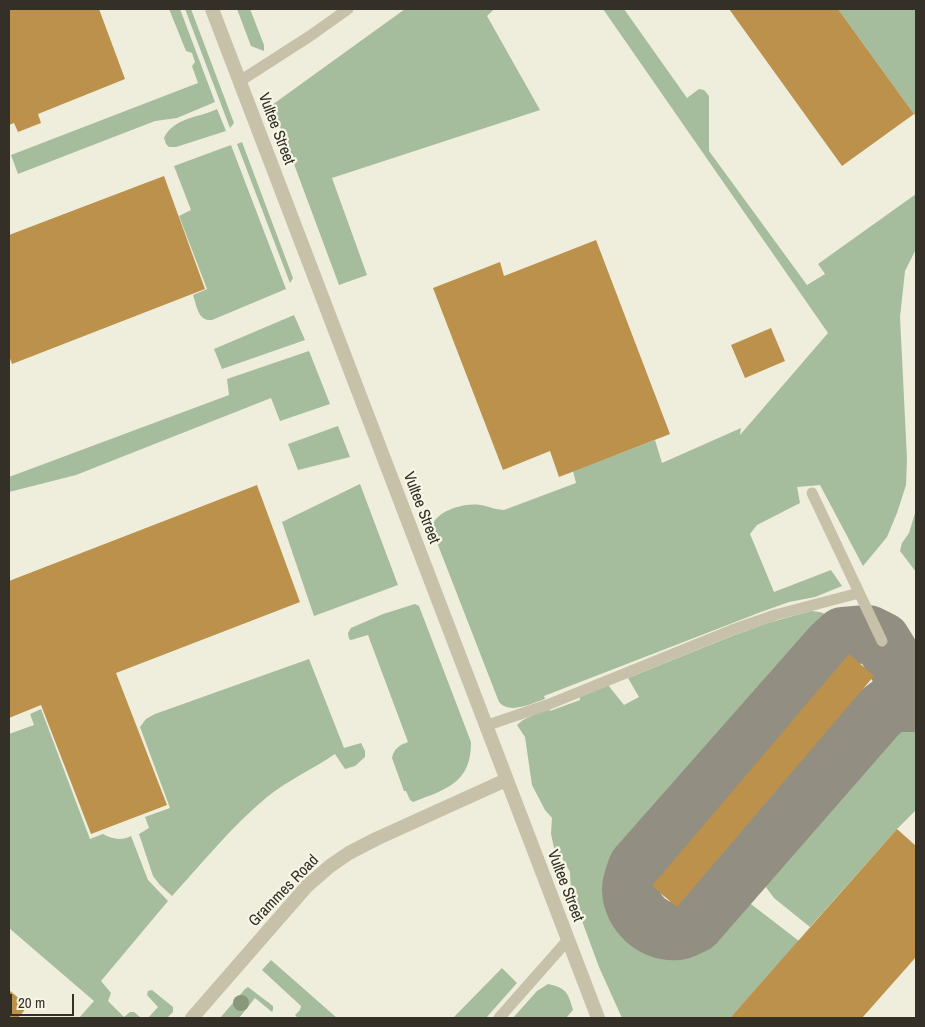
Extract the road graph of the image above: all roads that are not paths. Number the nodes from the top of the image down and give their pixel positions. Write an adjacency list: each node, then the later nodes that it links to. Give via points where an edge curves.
1 (212, 9): 3 (street, Vultee Street)
2 (348, 9): 3 (lane)
3 (240, 81): 7 (street, Vultee Street)
4 (812, 493): 5 (lane)
5 (859, 593): 6 (lane); 7 (lane, via 732,630 547,705)
6 (882, 641)
7 (485, 726): 8 (street, Vultee Street)
8 (506, 780): 9 (street, Vultee Street); 10 (street, Grammes Road, via 376,839 330,866 308,886)
9 (567, 941): 11 (lane); 12 (street, Vultee Street)
10 (192, 1018)
11 (499, 1018)
12 (598, 1018)

